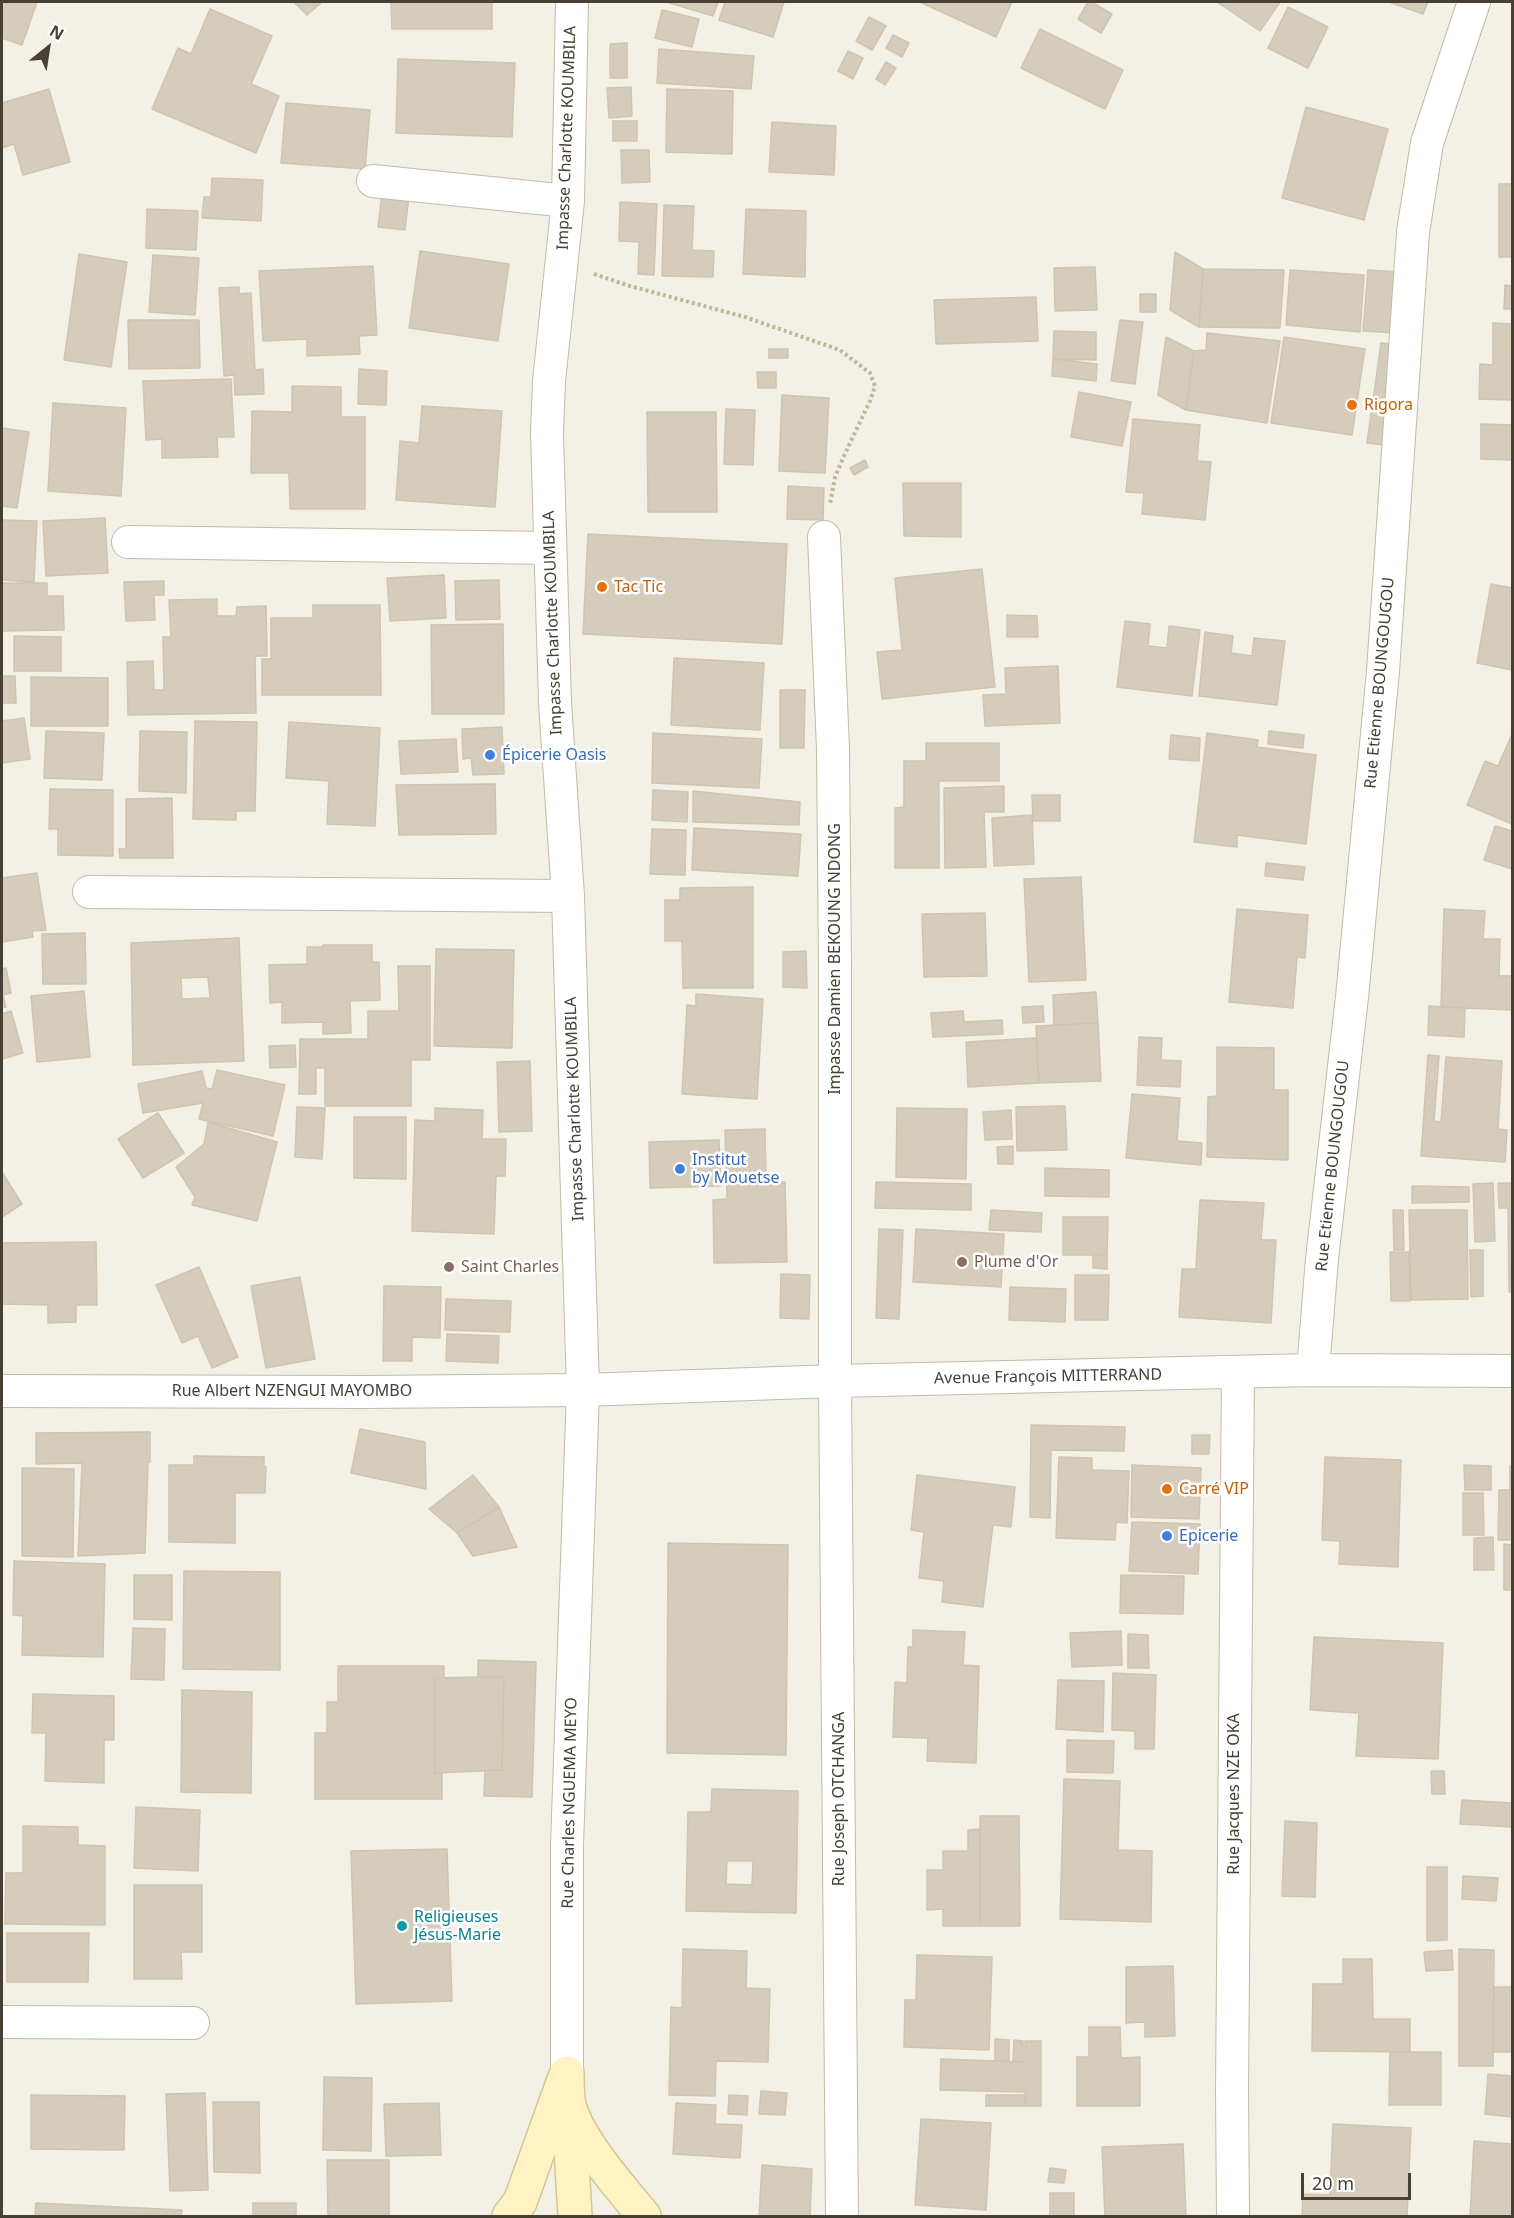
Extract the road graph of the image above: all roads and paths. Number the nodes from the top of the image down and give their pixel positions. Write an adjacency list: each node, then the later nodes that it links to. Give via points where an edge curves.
1 (572, 2): 4 (street, Impasse Charlotte KOUMBILA)
2 (1474, 2): 11 (street, Rue Etienne BOUNGOUGOU, via 1427,143 1413,232 1383,671)
3 (373, 181): 4 (street)
4 (568, 201): 5 (street, Impasse Charlotte KOUMBILA)
5 (563, 259): 6 (path, via 604,278 745,317 840,350 870,374 875,386 835,477); 8 (street, Impasse Charlotte KOUMBILA, via 547,433)
6 (824, 537): 14 (street, Impasse Damien BEKOUNG NDONG, via 833,749 836,968)
7 (128, 542): 8 (street)
8 (549, 548): 10 (street, Impasse Charlotte KOUMBILA)
9 (89, 892): 10 (street)
10 (568, 896): 15 (street, Impasse Charlotte KOUMBILA)
11 (1313, 1370): 12 (street, Avenue François MITTERRAND); 13 (street, Avenue François MITTERRAND)
12 (1512, 1371)
13 (1238, 1372): 14 (street, Avenue François MITTERRAND); 24 (street, Rue Jacques NZE OKA)
14 (835, 1381): 15 (street, Avenue François MITTERRAND); 23 (street, Rue Joseph OTCHANGA)
15 (583, 1390): 16 (street, Rue Albert NZENGUI MAYOMBO); 19 (street, Rue Charles NGUEMA MEYO, via 567,1845)
16 (2, 1391)
17 (2, 2022): 18 (street)
18 (194, 2023)
19 (567, 2073): 20 (main road, via 520,2202); 21 (main road, Rue Charles NGUEMA MEYO); 22 (main road, via 569,2104 575,2121 610,2175)
20 (509, 2217)
21 (575, 2217)
22 (644, 2217)
23 (842, 2217)
24 (1233, 2217)

